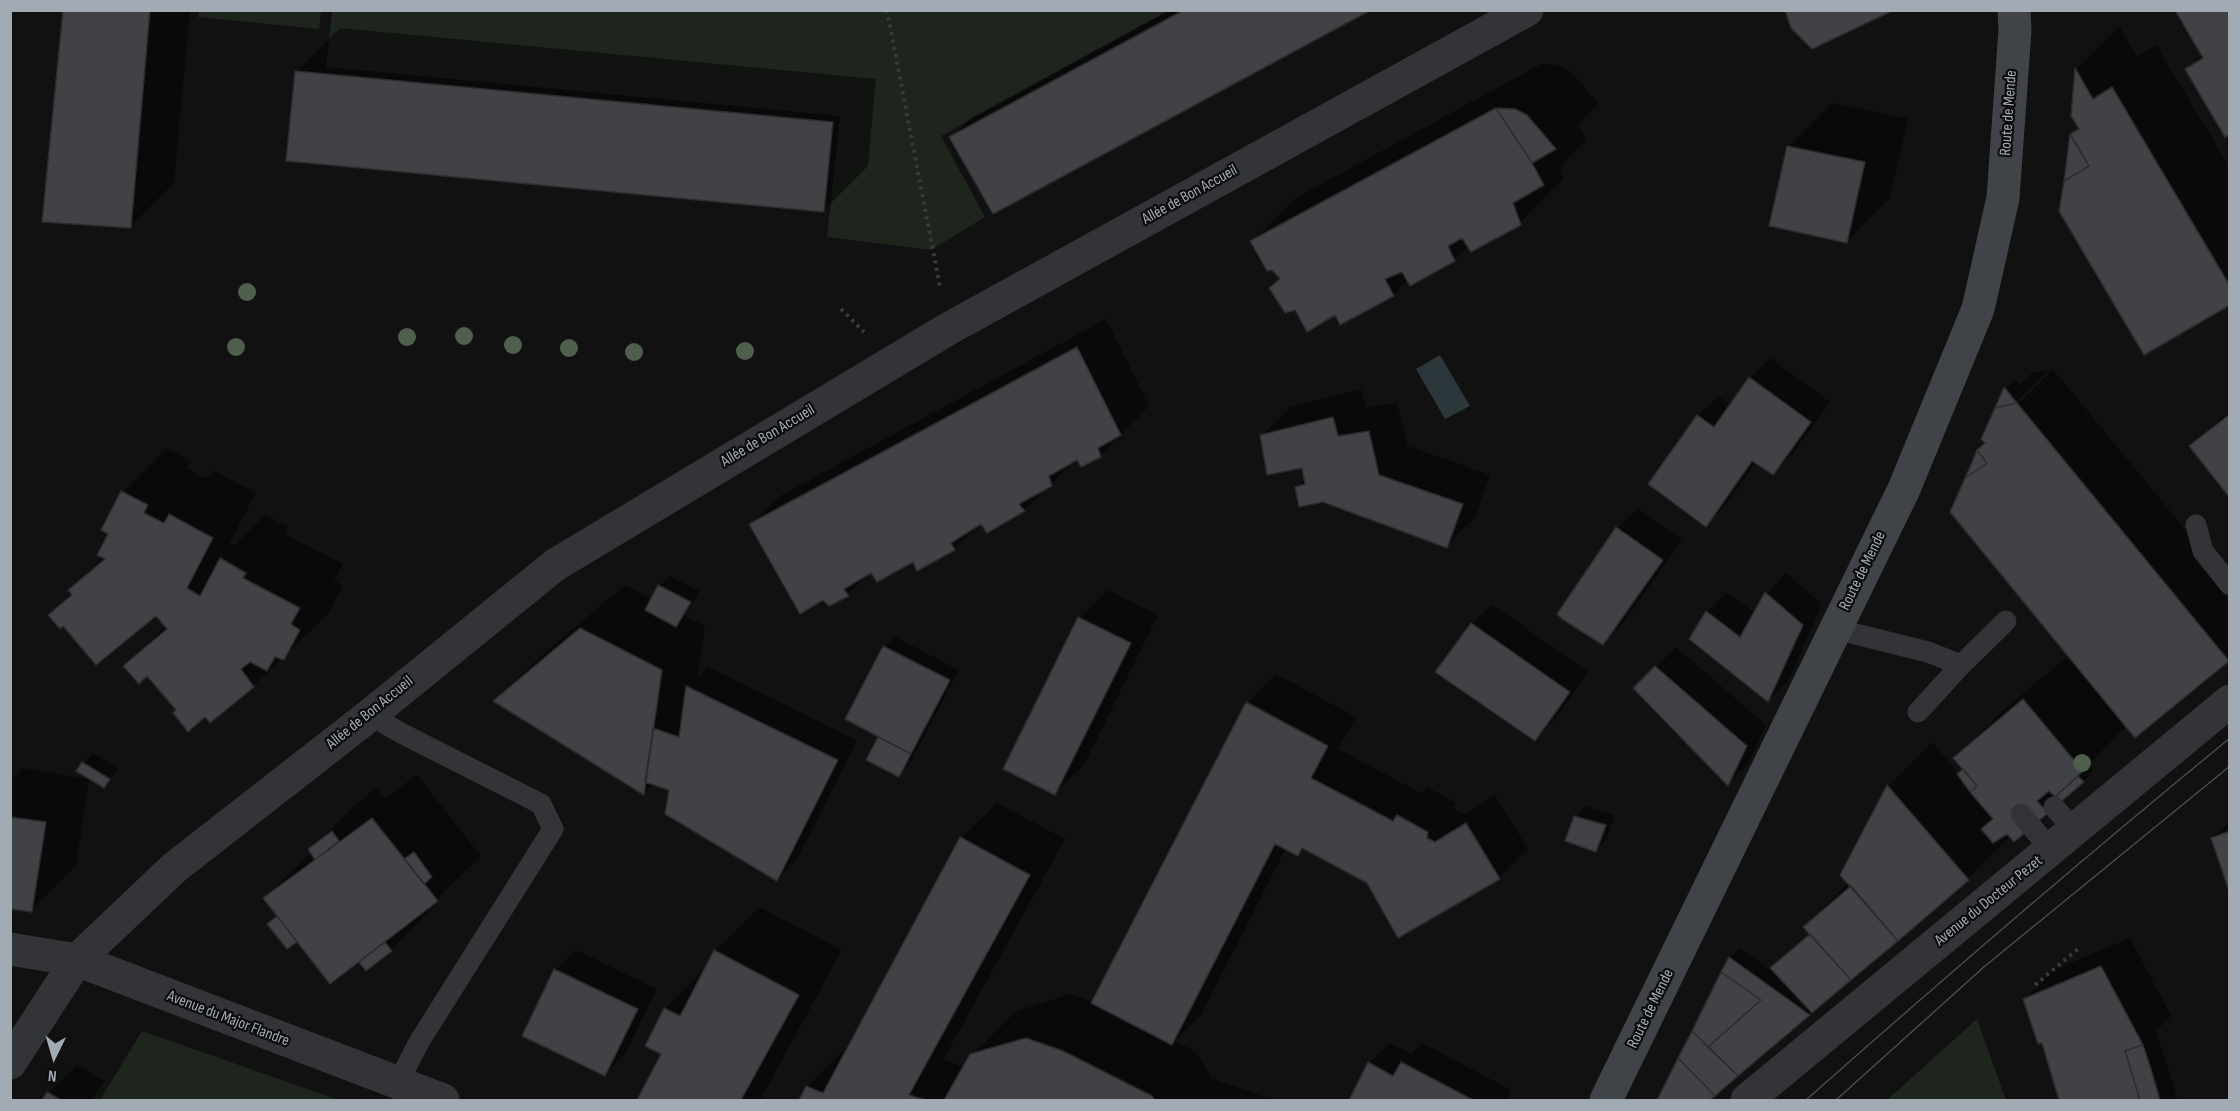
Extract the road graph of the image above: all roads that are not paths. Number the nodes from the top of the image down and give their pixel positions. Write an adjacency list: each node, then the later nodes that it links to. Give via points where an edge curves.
1 (1527, 10): 10 (street, Allée de Bon Accueil, via 948,329 555,565)
2 (2014, 10): 6 (main road, Route de Mende, via 2003,198 1978,309 1904,489)
3 (2196, 525): 4 (lane, via 2203,551)
4 (2229, 585)
5 (2006, 621): 7 (lane)
6 (1835, 629): 7 (lane, via 1928,652); 18 (main road, Route de Mende)
7 (1961, 665): 9 (lane)
8 (2229, 702): 12 (street, Avenue du Docteur Pezet)
9 (1918, 712)
10 (370, 715): 14 (street, Allée de Bon Accueil, via 174,868); 16 (lane, via 541,804 553,829 419,1042)
11 (2021, 814): 12 (lane)
12 (2060, 829): 19 (street, Avenue du Docteur Pezet)
13 (10, 949): 14 (street, Avenue du Major Flandre)
14 (77, 960): 15 (street, Allée de Bon Accueil); 16 (street, Avenue du Major Flandre)
15 (10, 1063)
16 (398, 1083): 17 (street, Avenue du Major Flandre)
17 (443, 1101)
18 (1606, 1101)
19 (1747, 1101)

